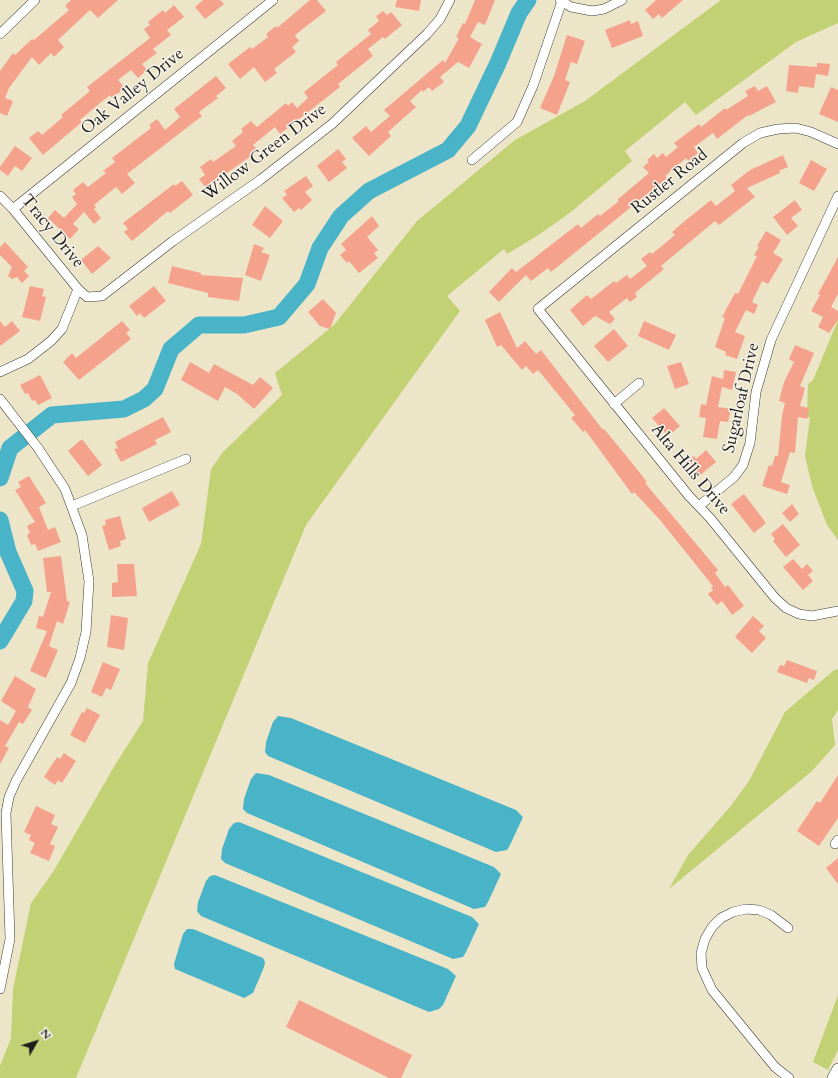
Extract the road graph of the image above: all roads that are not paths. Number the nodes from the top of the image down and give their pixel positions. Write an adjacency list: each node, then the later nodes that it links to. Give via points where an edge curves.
1 (35, 0): 6 (street)
2 (273, 0): 11 (street, Oak Valley Drive)
3 (450, 0): 12 (street, Willow Green Drive, via 440,19 400,62 332,124 292,156 173,241 102,296 86,297)
4 (561, 0): 5 (street, via 571,7 592,10 604,10); 8 (street, via 533,86 517,122)
5 (622, 0)
6 (0, 34)
7 (838, 144): 13 (street, Rustler Road, via 796,128 760,133 743,143)
8 (472, 160)
9 (0, 196): 11 (street, Tracy Drive)
10 (838, 196): 20 (street, Sugarloaf Drive, via 771,340 756,392 750,444 743,465)
11 (13, 209): 12 (street, Tracy Drive)
12 (78, 289): 14 (street, via 62,329 51,341 28,359)
13 (538, 309): 17 (street, Alta Hills Drive)
14 (0, 372)
15 (639, 383): 17 (street)
16 (0, 399): 19 (street, via 38,448 65,489)
17 (614, 404): 20 (street, Alta Hills Drive)
18 (186, 459): 19 (street)
19 (72, 506): 23 (street, via 82,535 89,574 86,632 71,683 16,781 8,802 5,830 10,939)
20 (699, 506): 21 (street, Alta Hills Drive, via 786,608 812,616)
21 (838, 611)
22 (788, 928): 25 (street, via 771,915 759,910 733,912 721,918 712,927 701,953 702,968 712,990 775,1067)
23 (0, 989)
24 (838, 1069): 26 (street)
25 (788, 1078)
26 (833, 1078)

